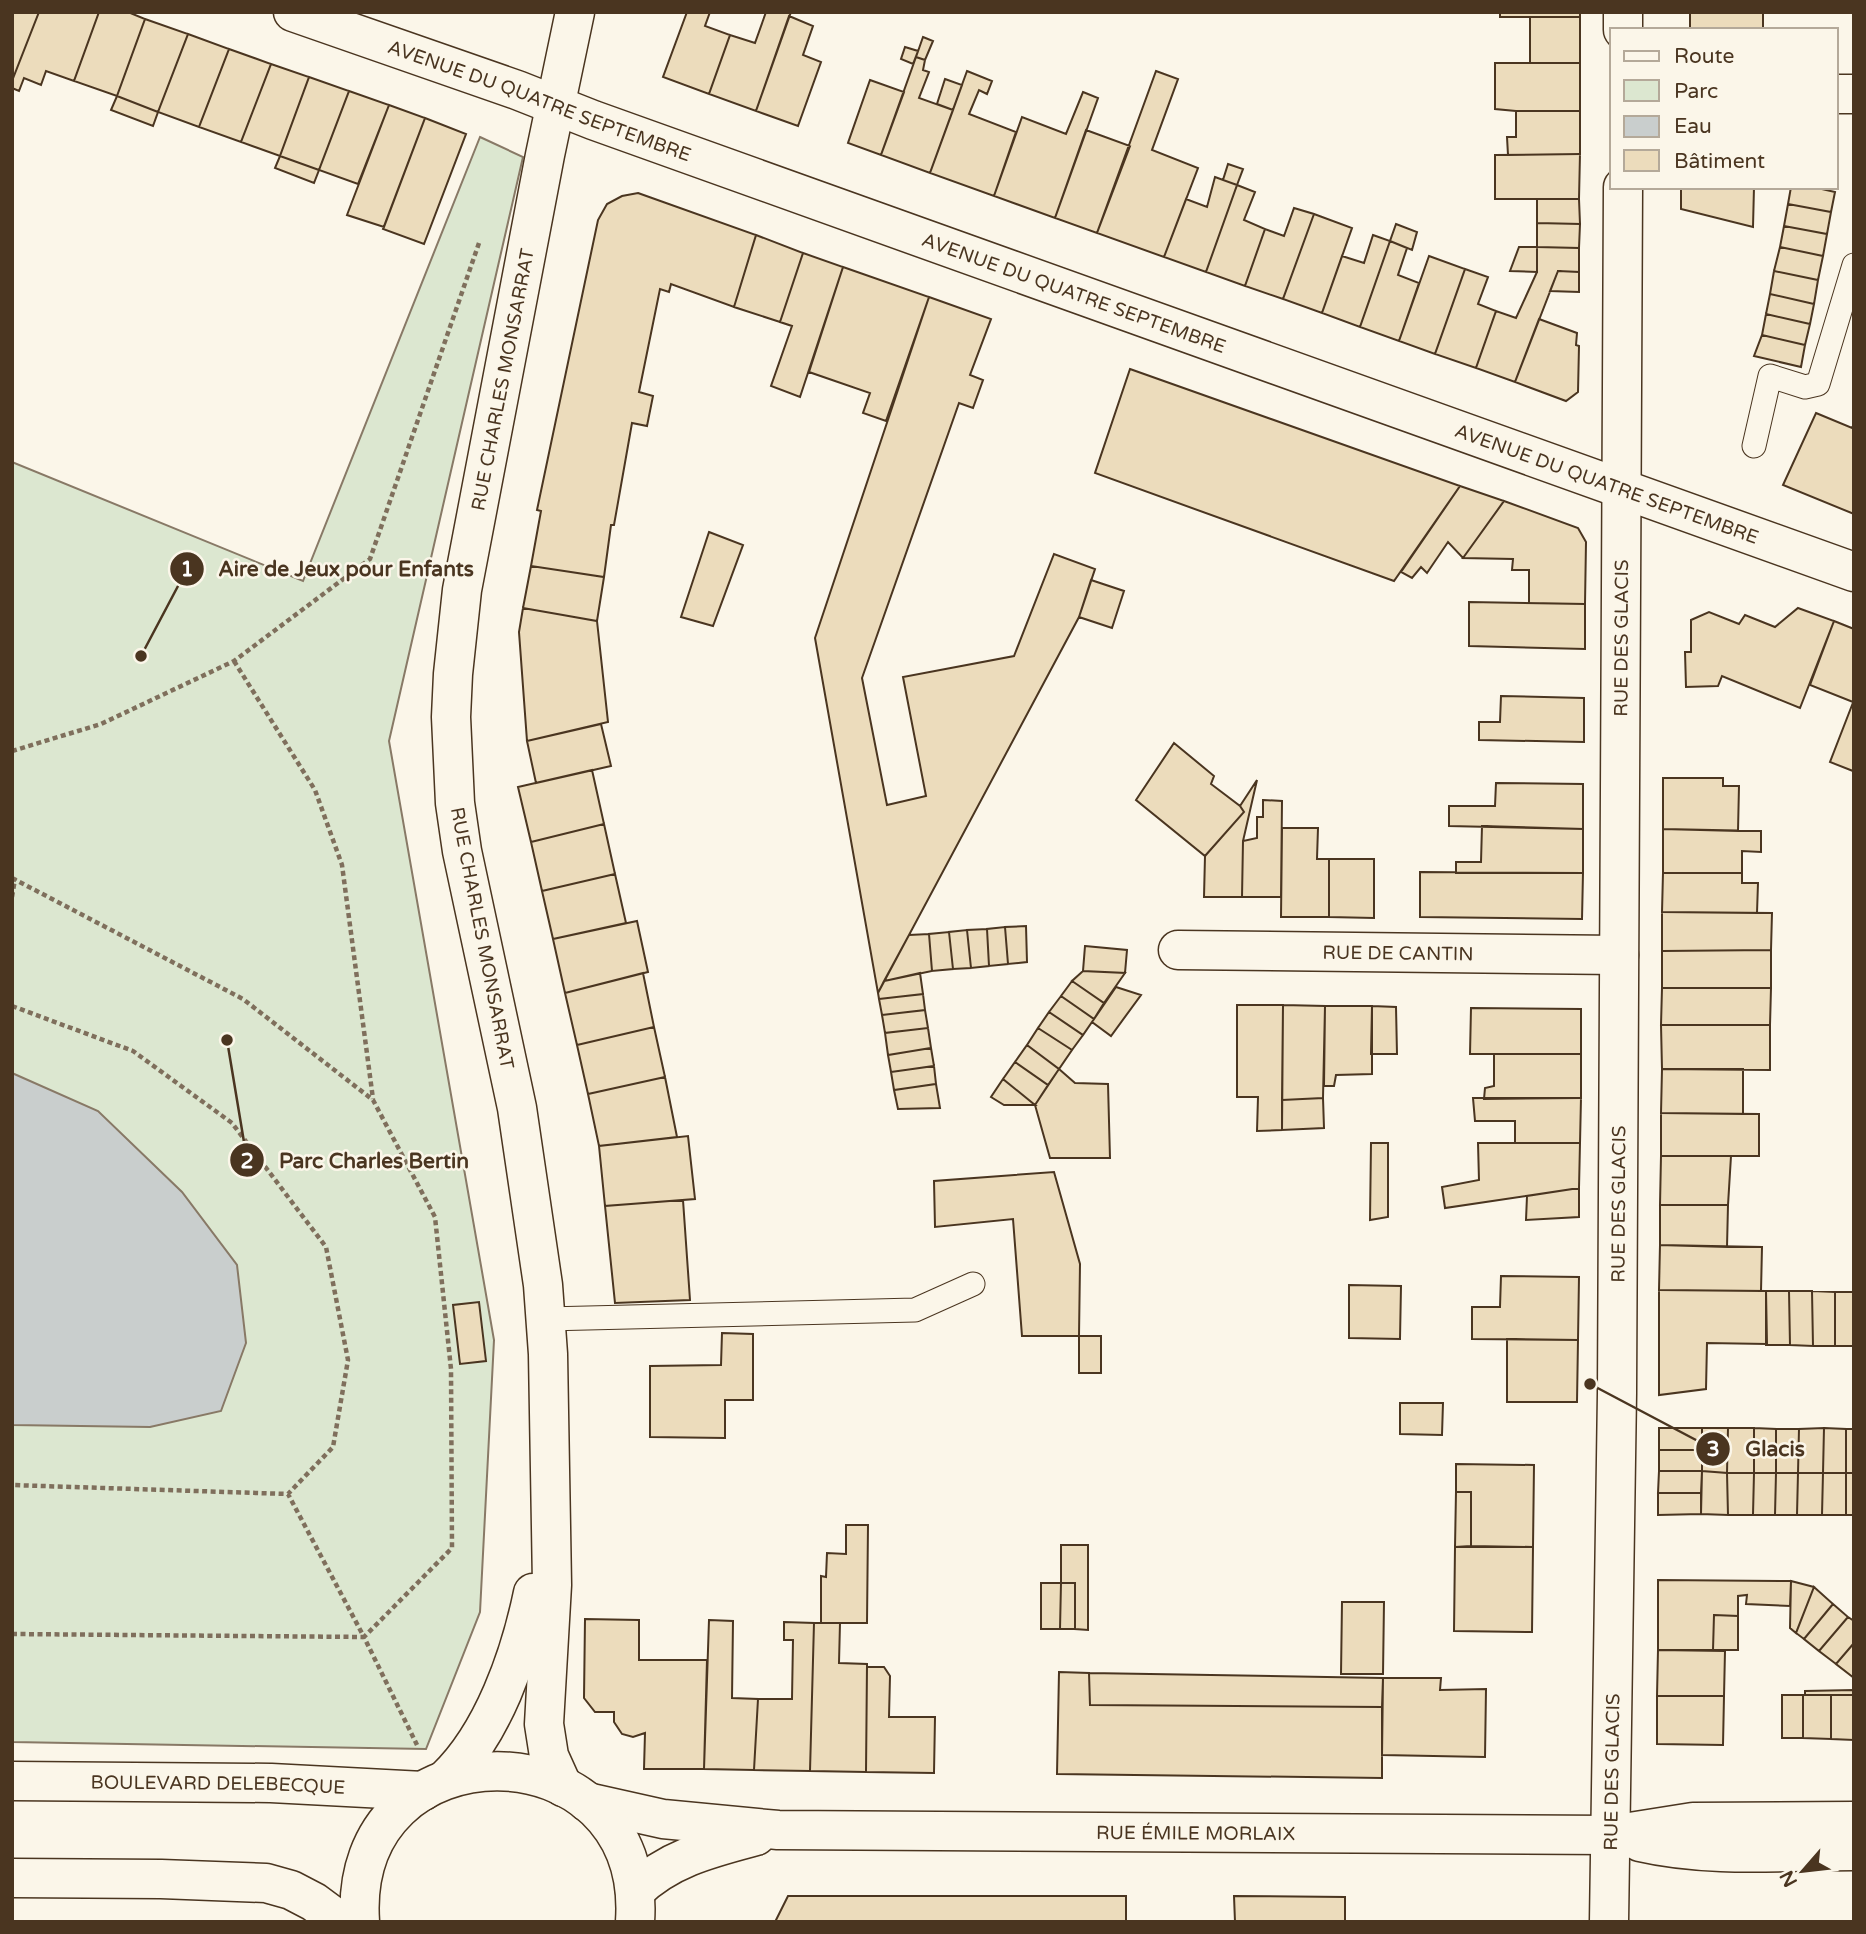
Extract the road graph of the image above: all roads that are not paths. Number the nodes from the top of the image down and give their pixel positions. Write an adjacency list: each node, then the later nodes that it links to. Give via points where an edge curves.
1 (293, 12): 3 (street, AVENUE DU QUATRE SEPTEMBRE)
2 (575, 12): 3 (street, RUE CHARLES MONSARRAT)
3 (557, 105): 7 (street, AVENUE DU QUATRE SEPTEMBRE); 12 (street, RUE CHARLES MONSARRAT, via 462,590 451,717 462,851 519,1119)
4 (1623, 189): 7 (street, RUE DES GLACIS)
5 (1854, 265): 6 (lane, via 1818,384 1805,387 1770,376)
6 (1754, 446)
7 (1621, 488): 8 (street, AVENUE DU QUATRE SEPTEMBRE); 10 (street, RUE DES GLACIS)
8 (1854, 572)
9 (1178, 950): 10 (street, RUE DE CANTIN)
10 (1619, 955): 19 (street, RUE DES GLACIS)
11 (973, 1284): 12 (lane, via 915,1310)
12 (546, 1319): 13 (street, RUE CHARLES MONSARRAT)
13 (549, 1484): 15 (street, RUE CHARLES MONSARRAT, via 519,1650 466,1757); 16 (street, RUE CHARLES MONSARRAT, via 552,1585 544,1724 549,1756)
14 (12, 1781): 15 (street, BOULEVARD DELEBECQUE)
15 (435, 1785): 16 (street, RUE ÉMILE MORLAIX, via 472,1772 499,1769 539,1776); 24 (street, RUE CHARLES MONSARRAT, via 393,1818 371,1851 362,1882)
16 (575, 1795): 18 (street, RUE ÉMILE MORLAIX, via 663,1819); 22 (street, via 616,1836)
17 (1854, 1821): 19 (street, via 1693,1822)
18 (778, 1830): 19 (street, RUE ÉMILE MORLAIX); 22 (street, RUE ÉMILE MORLAIX, via 670,1864 651,1876)
19 (1611, 1835): 20 (street, via 1700,1851); 25 (street, RUE DES GLACIS)
20 (1854, 1851)
21 (12, 1878): 23 (street, via 266,1883 291,1890)
22 (640, 1909)
23 (341, 1922)
24 (360, 1922)
25 (1609, 1922)

